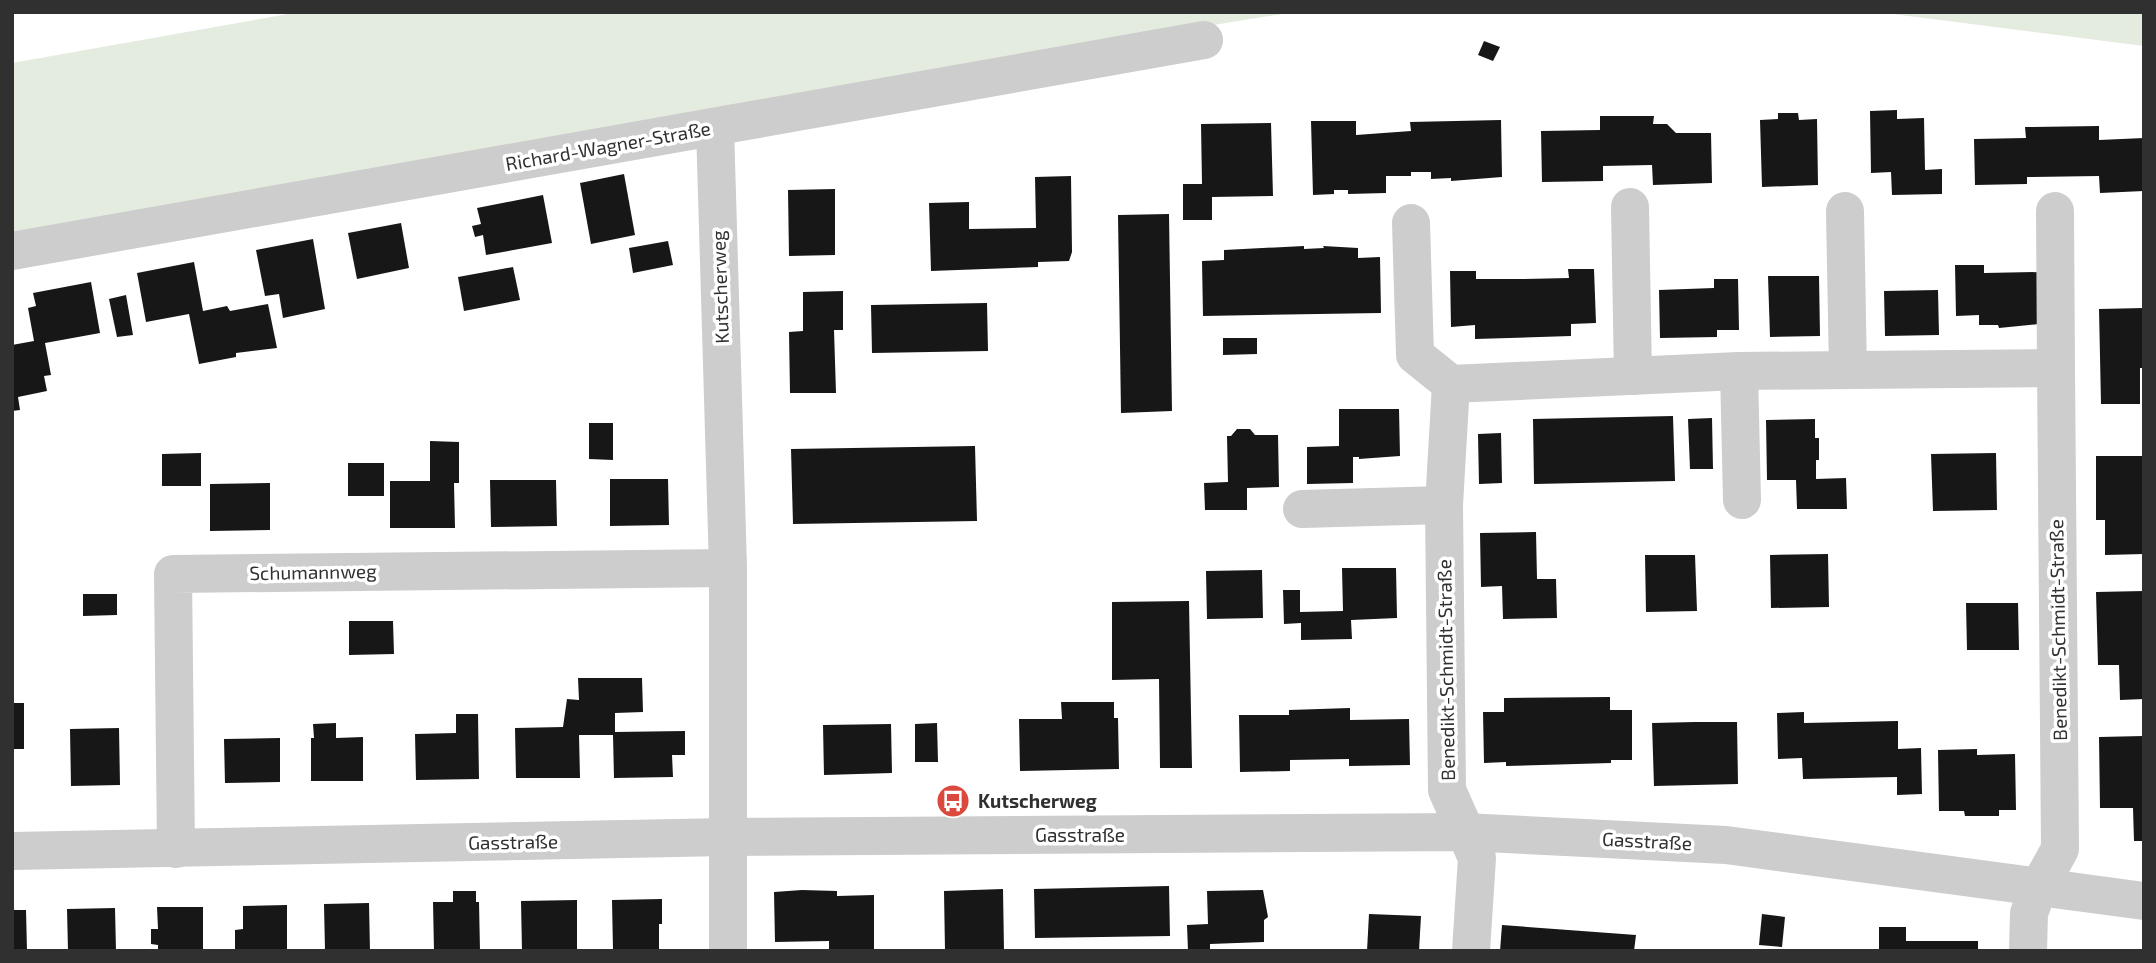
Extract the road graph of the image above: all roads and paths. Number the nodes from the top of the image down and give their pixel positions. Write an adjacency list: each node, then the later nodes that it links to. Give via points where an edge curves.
1 (1204, 40): 2 (street, Richard-Wagner-Straße)
2 (715, 127): 7 (street, Richard-Wagner-Straße); 16 (street, Kutscherweg)
3 (1630, 207): 11 (street)
4 (1845, 211): 9 (street)
5 (2055, 211): 8 (street, Benedikt-Schmidt-Straße)
6 (1411, 223): 12 (street, via 1415,355)
7 (12, 251)
8 (2056, 368): 9 (street); 21 (street, Benedikt-Schmidt-Straße, via 2060,849)
9 (1848, 370): 10 (street)
10 (1739, 372): 11 (street); 13 (street)
11 (1633, 376): 12 (street)
12 (1451, 384): 14 (street, Benedikt-Schmidt-Straße)
13 (1742, 500)
14 (1444, 505): 15 (street); 17 (street, Benedikt-Schmidt-Straße, via 1447,790)
15 (1302, 509)
16 (728, 568): 18 (street, Kutscherweg); 19 (street, Schumannweg, via 173,574)
17 (1464, 832): 18 (street, Gasstraße); 21 (street, Gasstraße, via 1726,845); 24 (street, Benedikt-Schmidt-Straße, via 1476,858)
18 (727, 837): 19 (street, Gasstraße); 23 (street, Kutscherweg)
19 (176, 849): 20 (street, Gasstraße)
20 (12, 851)
21 (2039, 887): 22 (street, Gasstraße); 25 (street, Benedikt-Schmidt-Straße, via 2029,913)
22 (2144, 901)
23 (728, 951)
24 (1471, 951)
25 (2028, 951)

